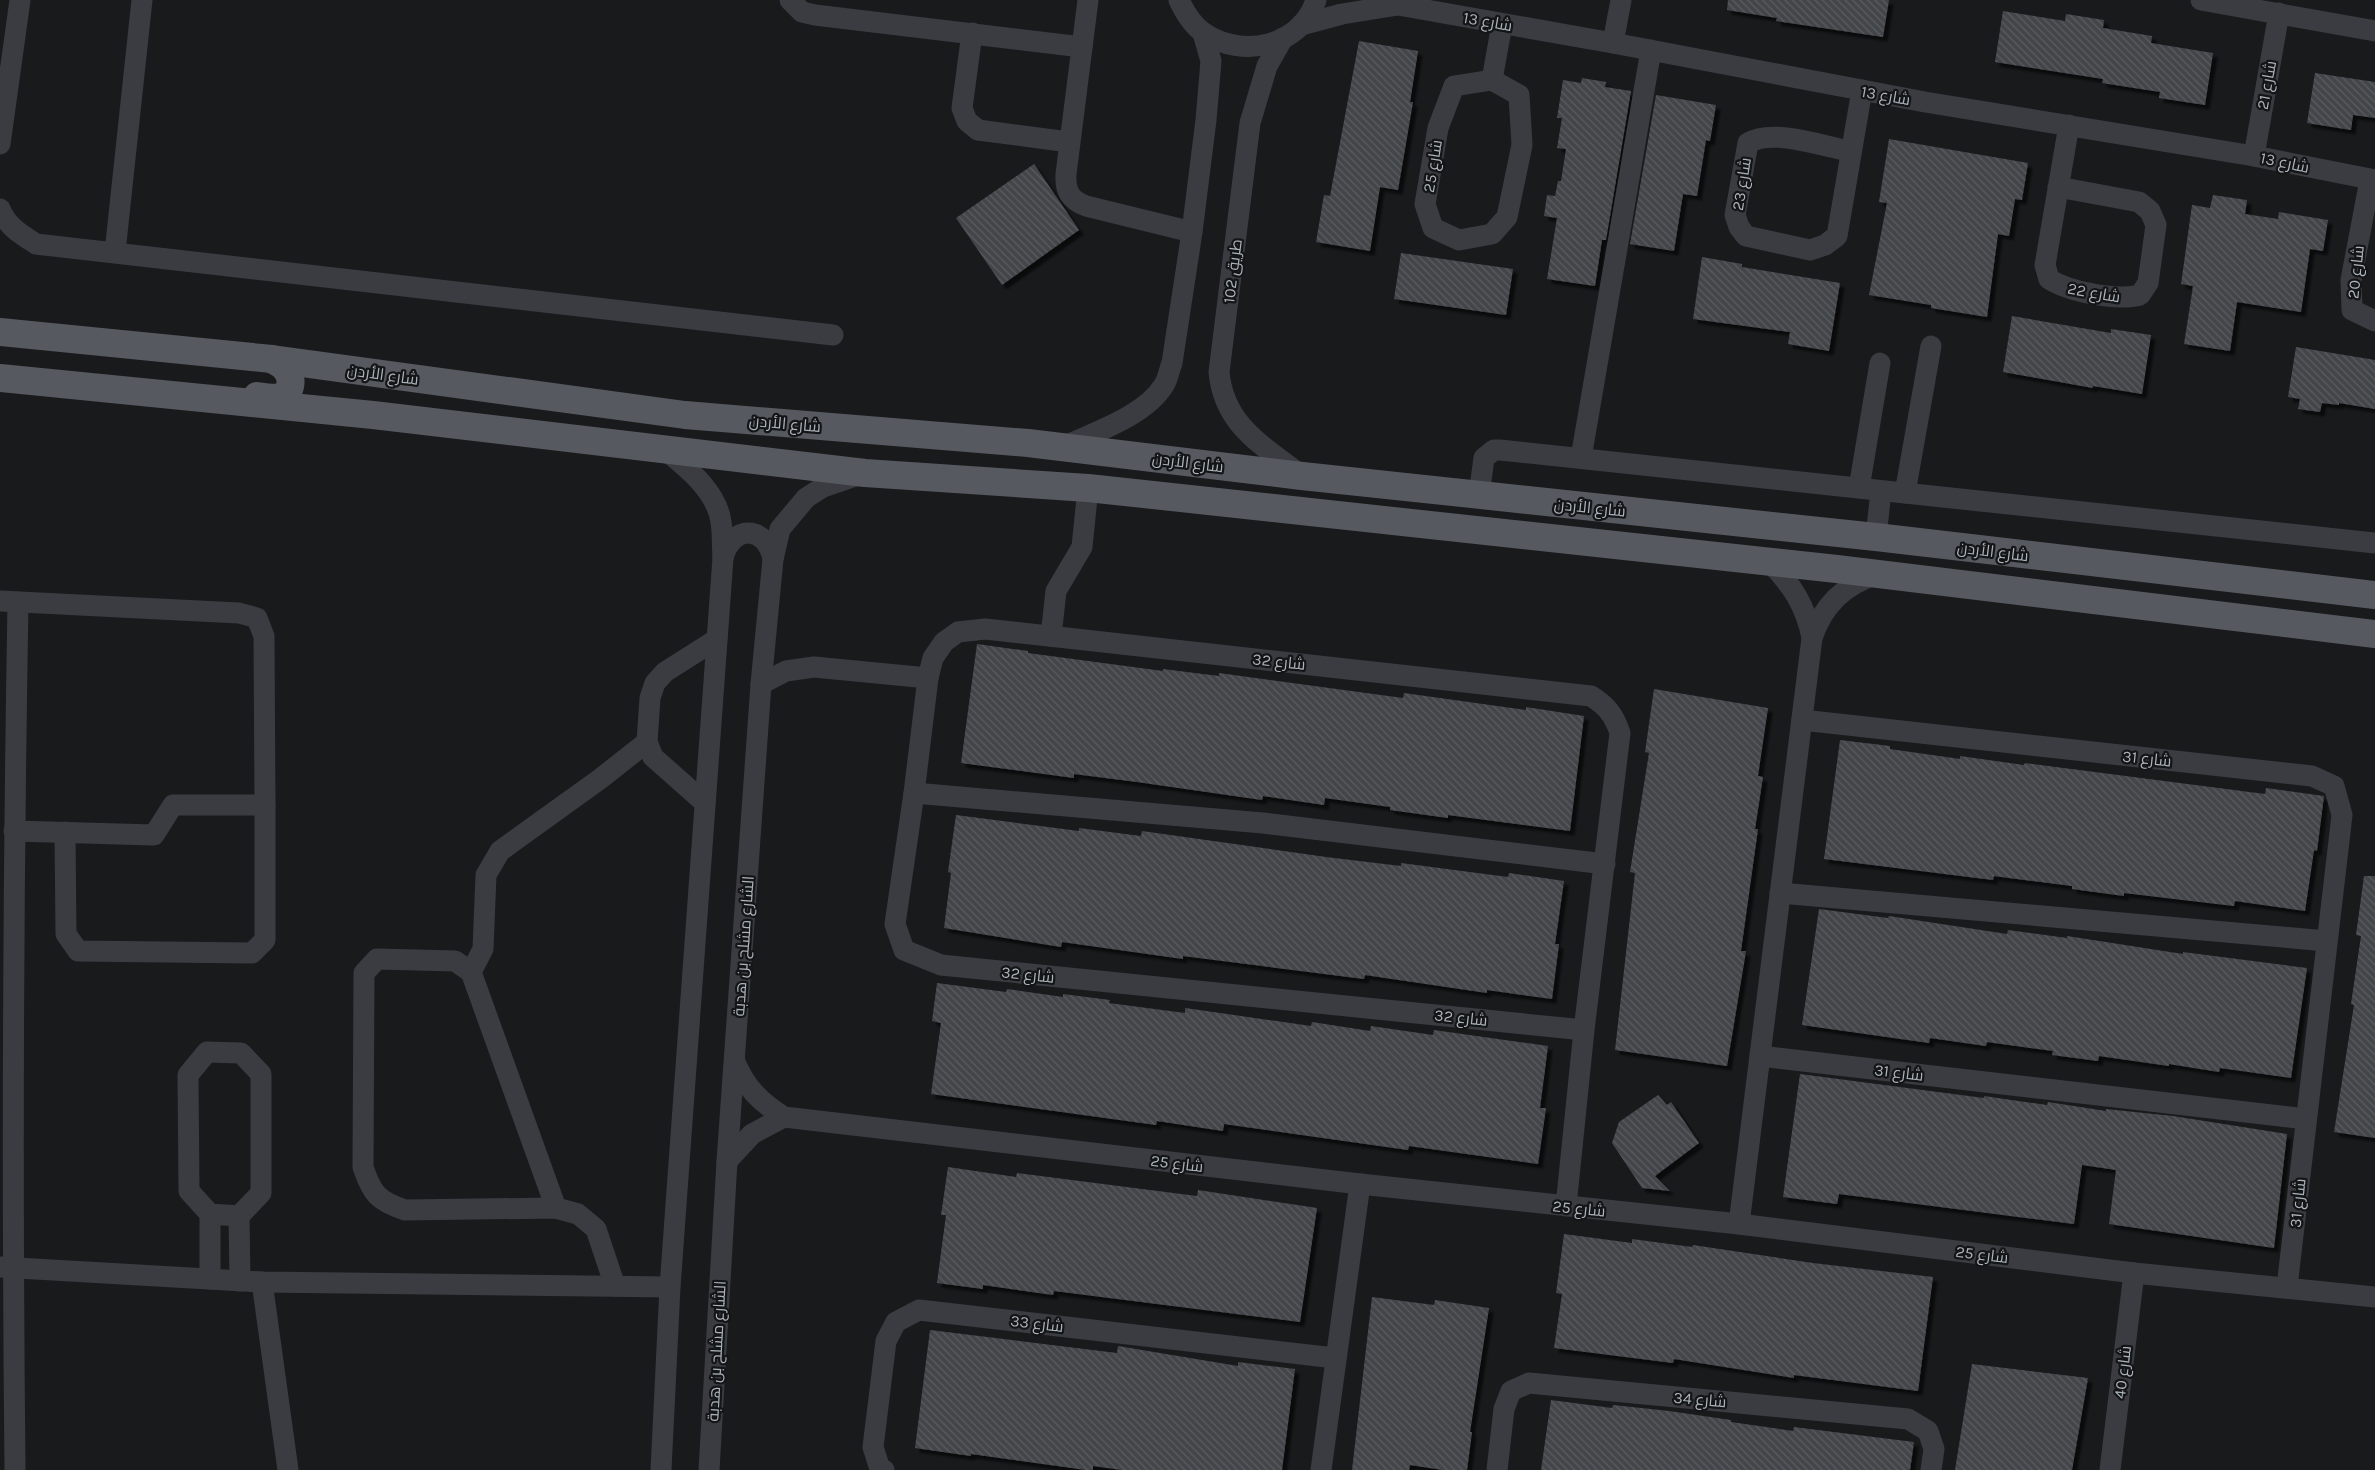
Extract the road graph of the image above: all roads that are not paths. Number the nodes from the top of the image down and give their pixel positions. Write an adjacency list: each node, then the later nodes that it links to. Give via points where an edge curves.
1 (20, 0): 24 (street)
2 (142, 0): 31 (street)
3 (790, 0): 14 (street, via 802,12)
4 (1088, 0): 18 (street)
5 (1179, 0): 15 (street, via 1188,18)
6 (1316, 0): 12 (street)
7 (1620, 0): 17 (street)
8 (2201, 0): 10 (street)
9 (1394, 2): 11 (street, شارع 13); 12 (street, شارع 13)
10 (2279, 14): 13 (street); 26 (street, شارع 21)
11 (1502, 24): 17 (street, شارع 13); 20 (street)
12 (1301, 25): 16 (street)
13 (2375, 31)
14 (972, 32): 18 (street); 23 (street, via 962,108 968,121 978,130)
15 (1203, 33): 16 (street, via 1221,43 1242,48 1264,46); 30 (street, via 1211,61)
16 (1283, 38): 44 (street, طريق 102, via 1267,66 1250,123 1219,372 1221,388 1234,418)
17 (1613, 42): 19 (street, شارع 13)
18 (1082, 48): 23 (street)
19 (1651, 50): 21 (street, شارع 13); 42 (street)
20 (1492, 80): 20 (street, شارع 25, via 1518,95 1522,145 1506,217 1492,234 1459,240 1433,228 1425,204 1438,128 1454,86)
21 (1862, 90): 22 (street, شارع 13); 25 (street, 23 شارع)
22 (2069, 125): 26 (street, شارع 13); 28 (street, شارع 22)
23 (1070, 142): 30 (street, via 1066,185 1076,203)
24 (0, 144)
25 (1850, 152): 25 (street, 23 شارع, via 1837,236 1825,245 1810,250 1746,236 1739,227 1735,215 1748,143 1773,136)
26 (2254, 156): 27 (street, شارع 13)
27 (2372, 180): 32 (street, شارع 20, via 2351,280 2352,310)
28 (2058, 187): 28 (street, شارع 22, via 2139,202 2150,211 2156,225 2148,283 2140,295 2126,299 2060,286 2049,279 2045,265)
29 (0, 209): 31 (street, via 4,220 36,244)
30 (1192, 232): 40 (street, via 1172,363 1165,384 1139,411)
31 (115, 252): 34 (street)
32 (2375, 321)
33 (7, 330): 36 (main road, شارع الأردن)
34 (833, 334)
35 (1931, 346): 48 (street)
36 (272, 360): 39 (main road, via 284,366 291,379 286,394 279,397 186,386); 40 (main road, شارع الأردن, via 685,414)
37 (1880, 363): 46 (street)
38 (0, 378): 39 (main road)
39 (139, 393): 41 (main road, via 374,415)
40 (1063, 447): 44 (main road, شارع الأردن)
41 (664, 450): 43 (main road); 52 (street, via 686,467 713,500 721,520)
42 (1581, 458): 46 (street); 49 (street, via 1494,450 1484,458)
43 (865, 473): 45 (main road); 53 (street, الشارع مشلح بن هدبة, via 823,487 806,498 780,529)
44 (1302, 476): 49 (main road, شارع الأردن)
45 (1088, 488): 54 (main road); 59 (street, via 1082,547 1056,591)
46 (1859, 488): 47 (street)
47 (1881, 490): 48 (street); 50 (street)
48 (1905, 493): 51 (street)
49 (1479, 495): 50 (main road, شارع الأردن)
50 (1876, 537): 56 (main road, شارع الأردن)
51 (2375, 543)
52 (723, 558): 53 (street, via 726,545 736,536 749,533 762,537 770,546); 61 (street)
53 (773, 559): 63 (street, الشارع مشلح بن هدبة)
54 (1769, 562): 55 (main road); 60 (street, via 1798,596)
55 (1876, 574): 58 (main road); 60 (street, via 1852,584 1831,602)
56 (2375, 595)
57 (9, 602): 68 (street, via 239,613 257,618 264,636); 69 (street)
58 (2375, 634)
59 (1051, 636): 62 (street, شارع 32, via 985,629 958,632 944,642 933,658); 71 (street, شارع 32, via 1591,696 1607,706 1620,733)
60 (1812, 638): 64 (street)
61 (717, 639): 65 (street, via 665,672 655,684 650,698); 67 (street)
62 (928, 678): 63 (street, via 814,667 786,671); 66 (street, شارع 32)
63 (761, 684): 77 (street, الشارع مشلح بن هدبة)
64 (1802, 720): 72 (street); 73 (street, شارع 31, via 2312,776 2334,786 2342,815)
65 (647, 742): 67 (street, via 653,757); 74 (street, via 500,851 486,875 483,949)
66 (914, 793): 71 (street, via 1263,823); 75 (street, شارع 32, via 895,924 904,950 941,965)
67 (705, 803): 94 (street)
68 (266, 805): 70 (street, via 173,805 154,835); 70 (street, via 265,940 252,953 78,951 66,934)
69 (14, 831): 70 (street); 81 (street)
70 (66, 832)
71 (1605, 864): 75 (street, شارع 32)
72 (1780, 893): 73 (street); 76 (street)
73 (2327, 941): 79 (street, شارع 31)
74 (470, 972): 84 (street); 84 (street, via 455,961 377,959 364,972 363,1167 370,1188 385,1203 405,1210)
75 (1584, 1030): 83 (street, شارع 32)
76 (1760, 1056): 79 (street, شارع 31); 87 (street)
77 (735, 1062): 78 (street, شارع 25, via 753,1094); 80 (street, الشارع مشلح بن هدبة)
78 (784, 1117): 80 (street, via 752,1134); 82 (street, شارع 25)
79 (2306, 1120): 95 (street, شارع 31)
80 (727, 1161): 101 (street, الشارع مشلح بن هدبة)
81 (6, 1165): 88 (street)
82 (1360, 1184): 83 (street, شارع 25); 97 (street)
83 (1566, 1206): 87 (street, شارع 25)
84 (556, 1208): 93 (street, via 578,1214 596,1229)
85 (210, 1214): 86 (street); 86 (street, via 189,1191 188,1075 208,1052 241,1053 261,1074 261,1193); 90 (street)
86 (239, 1216): 91 (street)
87 (1739, 1224): 89 (street, شارع 25)
88 (6, 1267): 90 (street); 98 (street)
89 (2134, 1273): 95 (street, شارع 25); 106 (street, شارع 40)
90 (210, 1279): 91 (street)
91 (240, 1281): 92 (street)
92 (262, 1282): 93 (street); 99 (street)
93 (615, 1286): 94 (street)
94 (670, 1287): 100 (street)
95 (2287, 1287): 96 (street, شارع 25)
96 (2375, 1297)
97 (1336, 1358): 102 (street, شارع 33, via 920,1310 896,1322 886,1341 873,1447 880,1468); 103 (street)
98 (14, 1470)
99 (288, 1470)
100 (661, 1470)
101 (709, 1470)
102 (884, 1470)
103 (1321, 1470)
104 (1498, 1470): 105 (street, شارع 34, via 1504,1410 1510,1391 1529,1383 1908,1419 1928,1431 1934,1449)
105 (1931, 1470)
106 (2110, 1470)

